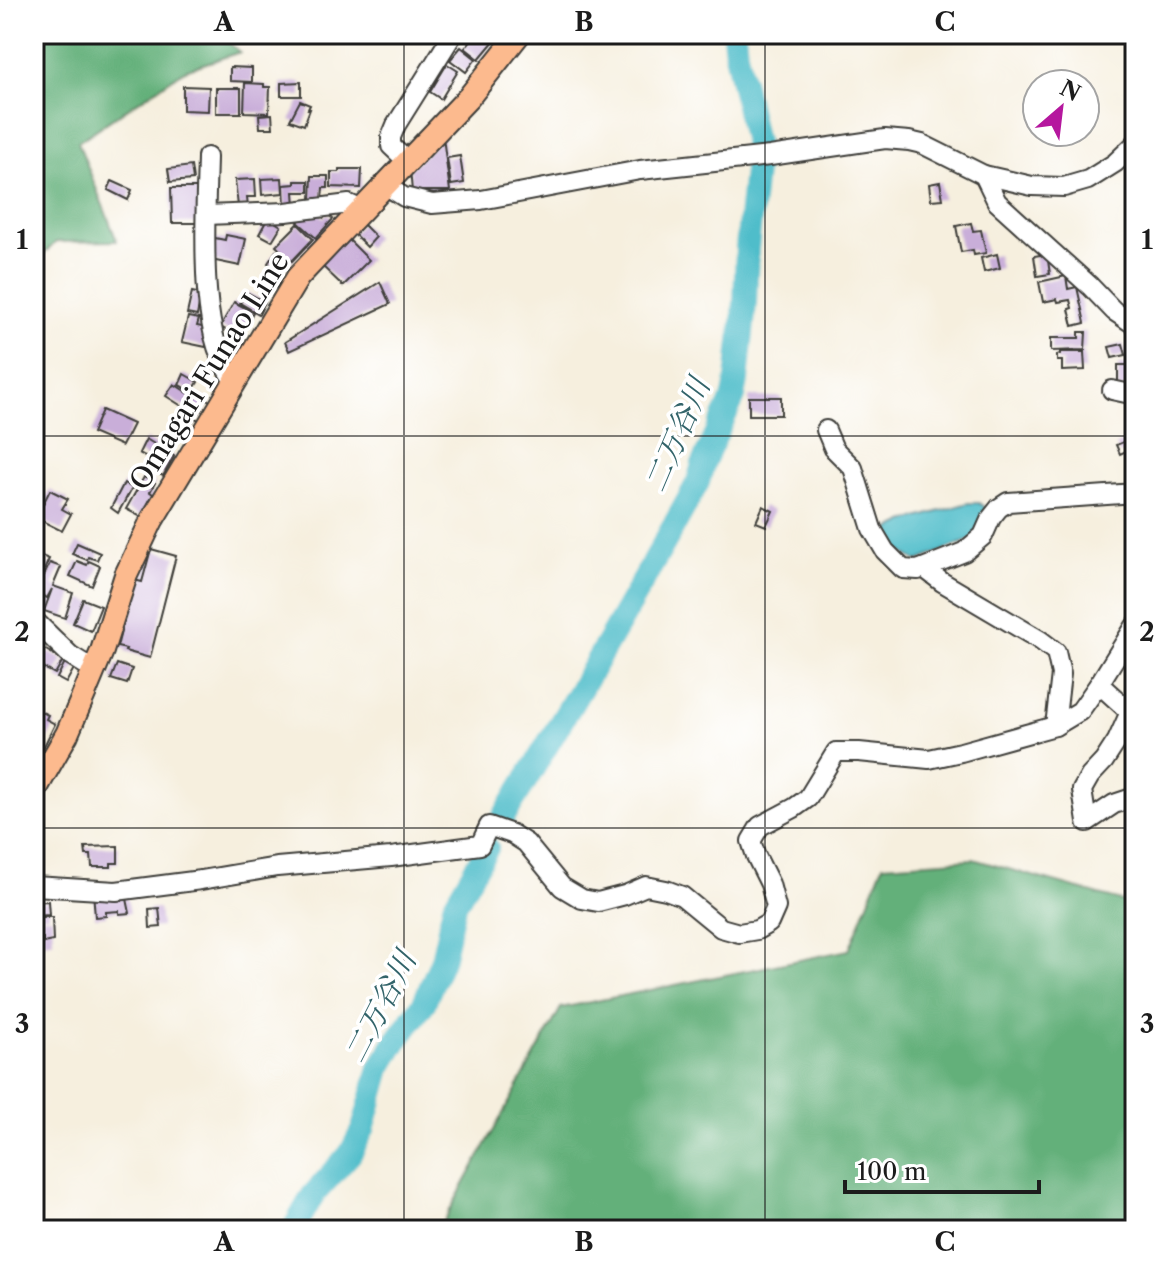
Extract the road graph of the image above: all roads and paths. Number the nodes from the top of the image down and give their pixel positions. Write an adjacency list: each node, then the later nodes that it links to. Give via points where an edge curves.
1 (453, 34): 5 (street, via 391,137 391,146)
2 (519, 34): 5 (main road, Omagari Funao Line, via 469,97)
3 (1135, 144): 6 (street, via 1088,180 1064,187)
4 (207, 157): 9 (street)
5 (407, 161): 7 (main road, Omagari Funao Line)
6 (984, 175): 7 (street, via 922,144 885,139 602,176 481,200 432,204 404,197); 10 (street, via 997,202)
7 (385, 185): 8 (main road, Omagari Funao Line)
8 (362, 210): 9 (street, via 349,204); 11 (main road, Omagari Funao Line, via 298,277)
9 (206, 215): 11 (street, via 210,320 225,370)
10 (1135, 325)
11 (235, 381): 19 (main road, Omagari Funao Line, via 152,520 126,575)
12 (1112, 390): 13 (street)
13 (1135, 395)
14 (826, 430): 16 (street, via 834,449 853,468 872,529 885,551 903,569)
15 (1135, 493): 16 (street, via 1008,502 964,552)
16 (924, 568): 21 (street, via 1056,652 1061,674)
17 (34, 620): 19 (street)
18 (1135, 626): 20 (street)
19 (94, 670): 22 (main road, Omagari Funao Line, via 67,734)
20 (1099, 684): 21 (street, via 1080,711); 23 (street, via 1130,712 1117,741 1082,790 1087,822)
21 (1055, 726): 24 (street, via 929,759 836,752 808,798 760,826 751,841 776,907 769,923 739,933 721,928 682,896 666,890 646,886 598,902 582,899 562,887 526,843 489,826 480,845 391,857 119,890)
22 (34, 792)
23 (1135, 797)
24 (34, 886)

